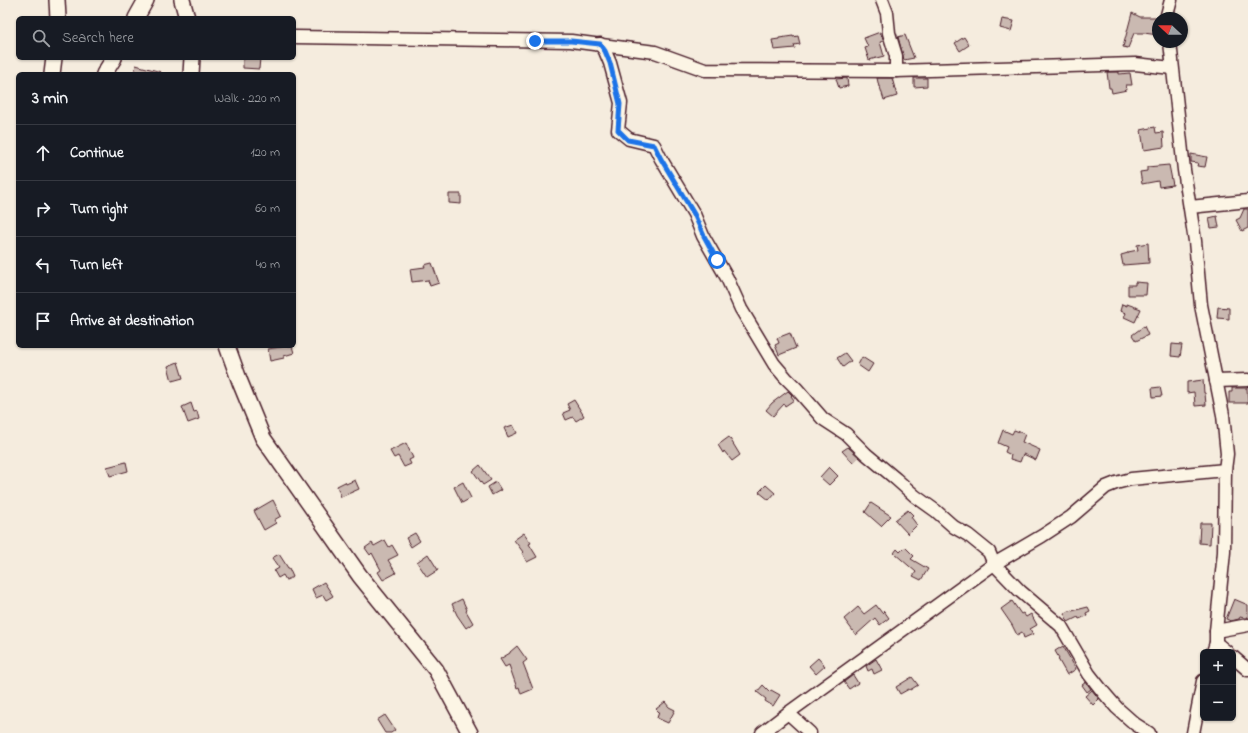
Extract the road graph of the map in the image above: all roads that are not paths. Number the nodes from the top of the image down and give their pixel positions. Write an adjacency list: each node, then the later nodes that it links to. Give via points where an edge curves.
1 (57, 0): 7 (main road)
2 (146, 0): 8 (main road)
3 (182, 0): 9 (main road)
4 (882, 0): 17 (street, via 896,56)
5 (1171, 0): 6 (street)
6 (1168, 12)
7 (58, 16)
8 (137, 16)
9 (186, 16)
10 (296, 37): 11 (street, via 571,41)
11 (600, 44): 17 (street, via 655,52 705,70); 27 (street, via 610,63 620,104 618,130 628,140 654,145 694,214 741,309 774,364 823,419 846,434 915,496 989,552)
12 (1170, 48): 16 (street)
13 (54, 60): 18 (main road)
14 (113, 60): 19 (main road)
15 (192, 60): 20 (main road)
16 (1172, 68): 17 (street, via 1135,64); 22 (street)
17 (896, 71)
18 (52, 72)
19 (105, 72)
20 (191, 72)
21 (1248, 201): 22 (street)
22 (1190, 206): 25 (street, via 1202,305)
23 (228, 348): 35 (main road, via 263,438 360,576 436,670)
24 (1248, 380): 25 (street)
25 (1216, 381): 26 (street, via 1227,454)
26 (1225, 470): 27 (street, via 1131,479 1106,487 1071,517); 29 (street, via 1224,546)
27 (994, 564): 34 (street); 38 (street, via 1020,591 1061,626 1089,674 1104,693 1126,716)
28 (1248, 625): 29 (street)
29 (1215, 642): 30 (street)
30 (1223, 649)
31 (1236, 660): 32 (street)
32 (1248, 670)
33 (1202, 685): 39 (street)
34 (788, 713): 36 (street); 37 (street)
35 (470, 733)
36 (762, 733)
37 (810, 733)
38 (1149, 733)
39 (1193, 733)

